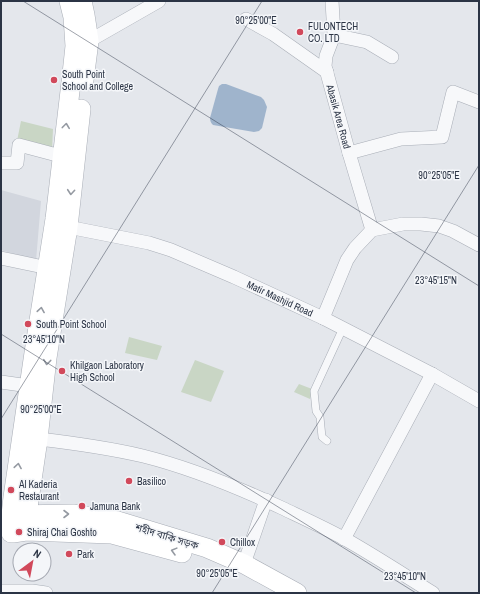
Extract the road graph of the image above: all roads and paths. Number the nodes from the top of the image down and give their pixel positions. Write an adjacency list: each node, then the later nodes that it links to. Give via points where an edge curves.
1 (69, 1): 11 (street, one-way to 1, via 75,46)
2 (82, 1): 7 (street)
3 (159, 1): 7 (street)
4 (332, 1): 6 (street, Abasik Area Road)
5 (246, 19): 9 (street, via 273,34)
6 (334, 35): 8 (street, via 367,42); 9 (street, Abasik Area Road, via 326,56)
7 (89, 41): 14 (street, one-way to 14)
8 (392, 57)
9 (327, 72): 12 (street, Abasik Area Road)
10 (479, 102): 12 (street, via 453,92 442,137 401,139)
11 (63, 153): 13 (street, via 53,154 19,145 17,163); 18 (street)
12 (349, 153): 15 (street, Abasik Area Road)
13 (1, 163)
14 (68, 227): 19 (street, Matir Mashjid Road, via 149,243 171,250); 25 (street, one-way to 25, via 47,358)
15 (372, 230): 16 (street, via 403,224 439,226); 19 (street, via 347,260)
16 (479, 245)
17 (1, 258): 18 (street)
18 (48, 268): 23 (street, one-way to 18)
19 (322, 318): 20 (street, Matir Mashjid Road)
20 (343, 328): 21 (street, Matir Mashjid Road); 26 (lane, via 314,391 322,437)
21 (432, 374): 24 (street, Matir Mashjid Road); 29 (street)
22 (1, 382): 23 (street)
23 (29, 386): 28 (street, one-way to 23)
24 (479, 401)
25 (38, 438): 27 (street, via 143,456 218,480); 28 (street)
26 (327, 441)
27 (266, 500): 29 (street); 30 (street)
28 (13, 524): 30 (street, শহীদ বাকি সড়ক, one-way to 30, via 73,514 118,521 207,548); 33 (street, শহীদ বাকি সড়ক, one-way to 28, via 240,574 203,559 112,534)
29 (344, 538): 35 (street)
30 (244, 564): 34 (street, শহীদ বাকি সড়ক)
31 (1, 591): 32 (street)
32 (46, 593)
33 (274, 593)
34 (297, 593)
35 (433, 593)

